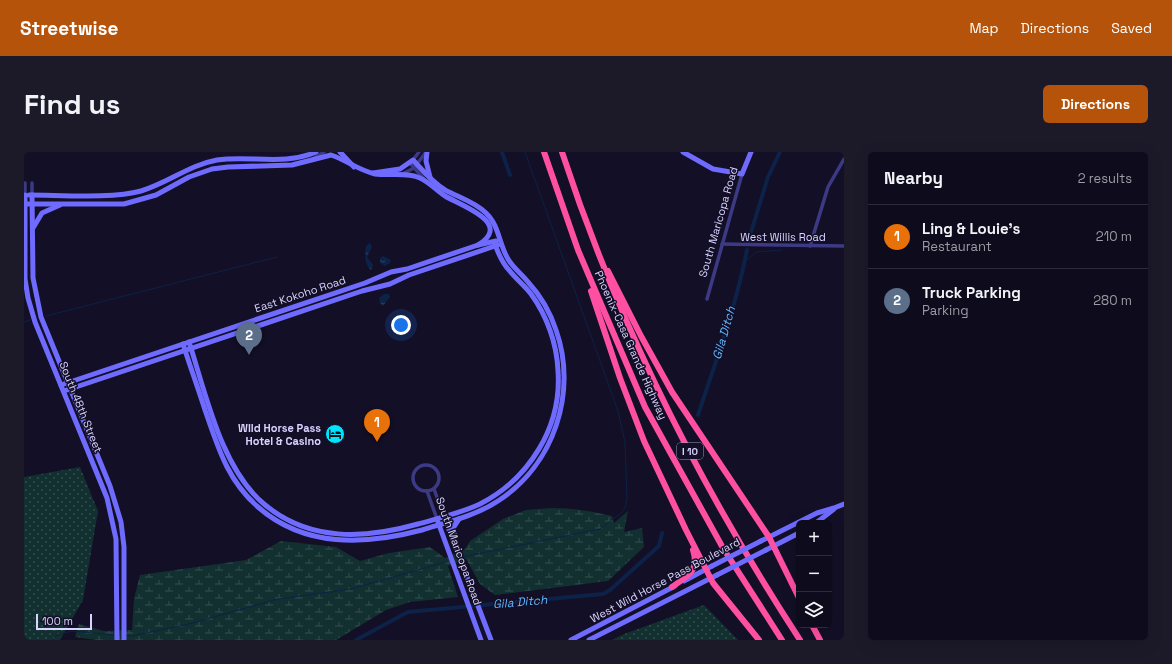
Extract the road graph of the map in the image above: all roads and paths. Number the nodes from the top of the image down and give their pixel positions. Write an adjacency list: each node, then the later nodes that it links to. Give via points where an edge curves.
1 (316, 152): 11 (street)
2 (324, 152): 13 (street)
3 (333, 152): 14 (street)
4 (340, 152): 16 (street)
5 (419, 152): 15 (street)
6 (426, 152): 17 (street); 26 (street, via 429,173)
7 (544, 152): 42 (highway, Phoenix-Casa Grande Highway / I 10)
8 (562, 152): 43 (highway, Phoenix-Casa Grande Highway / I 10)
9 (683, 152): 20 (street, via 713,169)
10 (751, 152): 20 (street, South Maricopa Road)
11 (311, 153): 18 (street, via 282,160 223,159)
12 (844, 160): 40 (street, via 828,187)
13 (310, 161): 14 (street, via 328,155); 22 (street, via 285,166 212,169)
14 (344, 161): 16 (street)
15 (412, 162): 17 (street); 19 (street, via 400,169)
16 (354, 166): 19 (street)
17 (416, 166): 21 (street); 23 (street); 26 (street)
18 (186, 170): 22 (street); 29 (street, via 142,190)
19 (374, 173): 21 (street)
20 (742, 174): 38 (street, South Maricopa Road)
21 (395, 176): 23 (street, via 412,176)
22 (189, 177): 33 (street, via 151,197 124,204)
23 (426, 181): 39 (street, via 439,192 479,214 488,223 488,235)
24 (25, 183): 27 (street, South 48th Street)
25 (32, 183): 28 (street, South 48th Street)
26 (437, 185): 36 (street, via 484,210 492,218)
27 (25, 195): 28 (street); 30 (street, South 48th Street)
28 (32, 195): 29 (street); 31 (street, South 48th Street)
29 (111, 195): 33 (street)
30 (24, 204): 31 (street); 34 (street, South 48th Street)
31 (32, 204): 32 (street); 35 (street, South 48th Street)
32 (62, 204): 33 (street); 35 (street, via 42,213)
33 (111, 204)
34 (24, 226): 55 (street, South 48th Street, via 28,298)
35 (32, 229): 54 (street, South 48th Street, via 32,264 36,297 41,317)
36 (501, 242): 37 (street, East Kokoho Road); 50 (street, via 508,260 548,310)
37 (495, 244): 39 (street, East Kokoho Road); 45 (street, East Kokoho Road); 50 (street, via 503,262 542,312)
38 (722, 244): 40 (street, West Willis Road); 47 (street, South Maricopa Road)
39 (478, 245): 44 (street, East Kokoho Road)
40 (810, 246): 41 (street, West Willis Road)
41 (844, 246)
42 (578, 250): 70 (highway, via 620,378 644,441); 91 (highway, Phoenix-Casa Grande Highway / I 10, via 645,407 723,548)
43 (598, 252): 74 (highway, via 672,392); 92 (highway, Phoenix-Casa Grande Highway / I 10, via 640,353 676,425 762,581)
44 (404, 270): 45 (street); 46 (street, East Kokoho Road, via 391,272)
45 (406, 276): 48 (street, East Kokoho Road, via 382,287)
46 (317, 299): 48 (street); 49 (street, East Kokoho Road)
47 (707, 299)
48 (319, 305): 52 (street, East Kokoho Road)
49 (189, 342): 51 (street, East Kokoho Road); 52 (street)
50 (557, 342): 58 (street, via 558,393 555,412 549,430); 59 (street, via 565,374 564,394 554,433)
51 (183, 344): 53 (street); 54 (street, East Kokoho Road)
52 (191, 348): 53 (street, East Kokoho Road); 72 (street, via 227,454 251,492 276,514 307,528 348,536)
53 (185, 350): 56 (street, East Kokoho Road); 76 (street, via 222,459 248,497 273,518 310,536 350,542)
54 (68, 383): 55 (street, East Kokoho Road); 56 (street, South 48th Street)
55 (61, 385): 57 (street, South 48th Street)
56 (70, 389): 57 (street, East Kokoho Road); 85 (street, South 48th Street, via 110,486 121,522 124,547)
57 (64, 391): 84 (street, South 48th Street, via 107,498 114,526)
58 (532, 459): 59 (street); 64 (street, via 511,483 495,495)
59 (537, 463): 66 (street, via 515,488 499,501)
60 (434, 489): 61 (street); 61 (street, via 439,482 439,473 433,466 424,465 416,470 413,481 420,489); 64 (street, South Maricopa Road)
61 (427, 491): 65 (street, South Maricopa Road)
62 (844, 504): 63 (street)
63 (834, 508): 67 (street); 74 (street, West Wild Horse Pass Boulevard, via 817,513)
64 (444, 517): 65 (street); 68 (street, South Maricopa Road)
65 (437, 519): 69 (street, South Maricopa Road); 71 (street)
66 (460, 519): 68 (street); 78 (street, via 453,528)
67 (820, 520)
68 (446, 523): 69 (street); 78 (street, South Maricopa Road)
69 (439, 525): 75 (street); 86 (street, South Maricopa Road)
70 (686, 530): 79 (highway); 81 (highway, via 696,564 688,575)
71 (379, 533): 72 (street); 75 (street)
72 (373, 534): 76 (street)
73 (796, 535): 77 (street, West Wild Horse Pass Boulevard)
74 (769, 537): 77 (highway); 79 (street, West Wild Horse Pass Boulevard, bridge)
75 (380, 539): 76 (street)
76 (373, 540)
77 (774, 546): 80 (street, West Wild Horse Pass Boulevard, bridge); 82 (highway)
78 (458, 554): 87 (street, South Maricopa Road)
79 (709, 568): 80 (highway); 81 (street, West Wild Horse Pass Boulevard)
80 (711, 579): 89 (street, West Wild Horse Pass Boulevard); 90 (highway)
81 (672, 587): 88 (street, West Wild Horse Pass Boulevard)
82 (796, 592)
83 (814, 628): 93 (highway)
84 (117, 640)
85 (124, 640)
86 (480, 640)
87 (490, 640)
88 (571, 640)
89 (589, 640)
90 (759, 640)
91 (782, 640)
92 (800, 640)
93 (820, 640)

